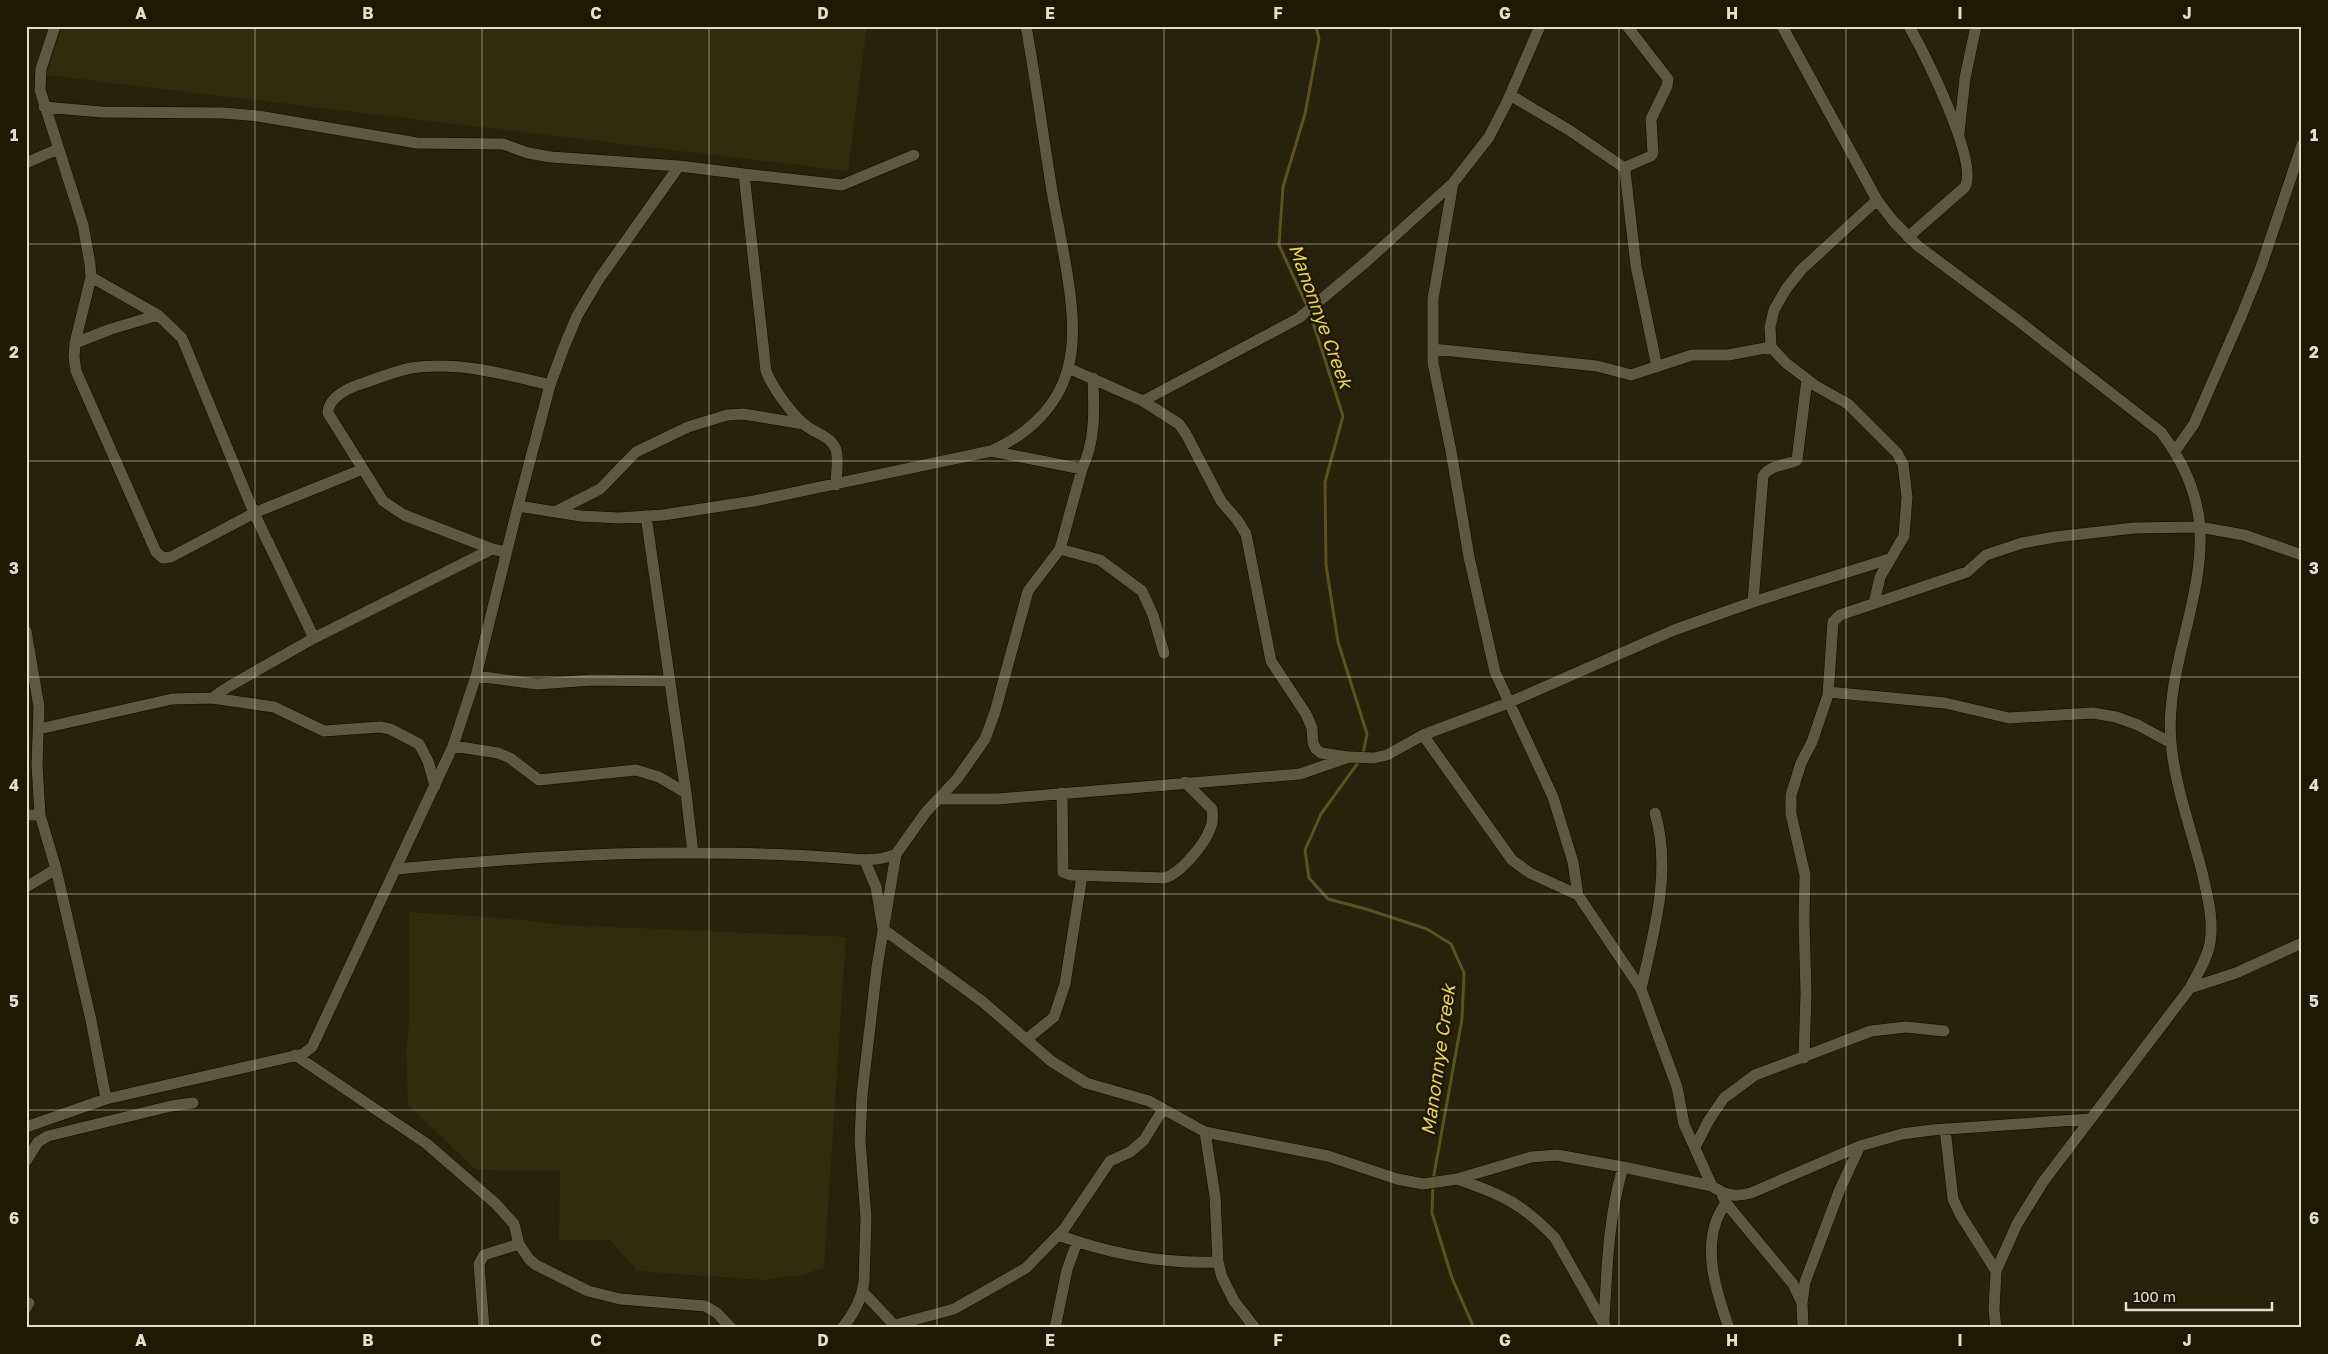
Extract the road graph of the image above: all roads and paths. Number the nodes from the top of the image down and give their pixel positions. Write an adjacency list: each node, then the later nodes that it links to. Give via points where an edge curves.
1 (56, 26): 9 (street, via 41,69 39,84)
2 (1026, 26): 27 (street, via 1073,318)
3 (1540, 26): 8 (street)
4 (1627, 26): 16 (street, via 1668,83 1652,119 1653,153)
5 (1782, 26): 19 (street)
6 (1909, 26): 10 (street)
7 (1976, 26): 10 (street, via 1962,97)
8 (1510, 95): 16 (street); 18 (street, via 1489,137)
9 (44, 106): 12 (street); 15 (street, via 102,112 258,116 417,143 503,144 551,158)
10 (1959, 135): 20 (street, via 1968,176 1965,187)
11 (2302, 145): 34 (street, via 2250,294 2194,424)
12 (58, 149): 14 (street); 21 (street, via 83,225)
13 (914, 155): 17 (street, via 842,185)
14 (26, 163)
15 (679, 166): 17 (street); 30 (street, via 577,316)
16 (1626, 169): 26 (street, via 1636,266)
17 (744, 174): 32 (street, via 766,371 774,388)
18 (1453, 183): 25 (street, via 1433,299); 31 (street, via 1300,318)
19 (1876, 200): 20 (street); 24 (street, via 1829,242 1786,289 1774,310 1770,327)
20 (1908, 237): 34 (street, via 2144,418 2161,432)
21 (91, 277): 22 (street); 23 (street)
22 (158, 314): 23 (street); 40 (street, via 182,338)
23 (75, 343): 40 (street, via 76,371 158,555 171,557)
24 (1771, 347): 26 (street, via 1728,355 1692,355); 29 (street)
25 (1433, 349): 26 (street, via 1597,366 1631,375); 57 (street, via 1440,407 1469,557 1495,672)
26 (1657, 367)
27 (1068, 368): 28 (street); 33 (street, via 1044,415 1019,436)
28 (1093, 378): 31 (street); 35 (street, via 1094,430)
29 (1807, 379): 47 (street, via 1848,404 1898,453 1903,464 1907,497 1905,528 1901,543); 48 (street, via 1797,460 1766,470 1763,476)
30 (550, 385): 36 (street, via 486,370 424,367 409,368 354,386 330,403 328,413); 38 (street)
31 (1143, 401): 62 (street, via 1183,428 1221,501 1246,534 1271,661 1306,714 1316,749 1321,753)
32 (804, 424): 37 (street, via 834,446 837,454); 39 (street, via 743,414 688,426 636,452 600,488)
33 (991, 451): 35 (street); 37 (street)
34 (2175, 452): 42 (street, via 2188,475)
35 (1082, 469): 44 (street)
36 (362, 470): 40 (street); 43 (street, via 383,501 392,508)
37 (836, 485): 41 (street, via 754,501)
38 (518, 506): 39 (street); 45 (street)
39 (555, 512): 41 (street, via 601,517)
40 (254, 513): 51 (street)
41 (646, 516): 54 (street)
42 (2199, 527): 46 (street, via 2244,535); 49 (street, via 2134,528 2022,543 1986,554 1967,572); 60 (street, via 2194,594 2171,700)
43 (492, 549): 45 (street); 51 (street)
44 (1060, 550): 52 (street, via 1100,560 1142,591); 67 (street, via 1028,591 985,740 958,780)
45 (506, 552): 53 (street)
46 (2302, 555)
47 (1889, 559): 48 (street); 49 (street, via 1880,577)
48 (1753, 602): 57 (street, via 1657,637)
49 (1874, 603): 55 (street, via 1840,615 1833,622)
50 (26, 631): 58 (street, via 39,707)
51 (314, 638): 56 (street)
52 (1164, 653)
53 (476, 676): 54 (street, via 537,684 592,680); 61 (street)
54 (670, 681): 65 (street)
55 (1828, 692): 60 (street, via 1945,703 2009,718 2041,718 2069,713 2116,716); 86 (street, via 1812,742 1800,762 1791,795 1791,814 1805,875)
56 (212, 698): 58 (street, via 172,699); 64 (street, via 274,707 324,731 390,729 419,744)
57 (1508, 703): 59 (street); 78 (street, via 1553,797 1573,862)
58 (39, 729): 70 (street)
59 (1422, 736): 62 (street, via 1387,755); 78 (street, via 1512,860 1530,873)
60 (2170, 743): 81 (street, via 2210,912 2210,943)
61 (453, 746): 64 (street); 65 (street, via 498,753 539,780 636,770 659,777)
62 (1349, 758): 63 (street, via 1300,774)
63 (1185, 782): 66 (street); 76 (street, via 1212,809 1213,817 1210,830 1199,848 1174,874 1164,878)
64 (435, 786): 74 (street)
65 (686, 793): 71 (street)
66 (1062, 793): 67 (street); 76 (street, via 1062,870 1068,875)
67 (938, 799): 72 (street)
68 (1654, 813): 82 (street, via 1662,854 1661,891)
69 (26, 815): 70 (street)
70 (40, 815): 75 (street)
71 (693, 853): 73 (street); 74 (street)
72 (896, 854): 73 (street); 79 (street)
73 (865, 861): 79 (street, via 876,887)
74 (397, 868): 85 (street, via 312,1047)
75 (56, 869): 77 (street); 87 (street)
76 (1082, 876): 84 (street, via 1065,984 1054,1017)
77 (26, 886)
78 (1578, 894): 82 (street)
79 (883, 929): 84 (street); 106 (street, via 862,1104 860,1163 866,1218)
80 (2302, 944): 81 (street, via 2236,973)
81 (2190, 988): 90 (street)
82 (1640, 989): 95 (street, via 1677,1087 1684,1124)
83 (1944, 1031): 86 (street, via 1906,1027 1872,1031)
84 (1027, 1038): 89 (street, via 1051,1061 1086,1083 1149,1101)
85 (295, 1055): 87 (street); 103 (street, via 427,1144 509,1218 514,1224)
86 (1804, 1058): 95 (street, via 1756,1076 1724,1098 1708,1120)
87 (106, 1099): 91 (street)
88 (193, 1103): 96 (street, via 48,1136 38,1142)
89 (1163, 1109): 93 (street); 101 (street, via 1144,1140 1130,1152 1110,1161)
90 (2090, 1119): 92 (street); 105 (street, via 2016,1224)
91 (26, 1127)
92 (1945, 1129): 94 (street, via 1902,1134); 105 (street, via 1953,1199)
93 (1204, 1132): 98 (street, via 1328,1156 1397,1179 1423,1184); 104 (street, via 1215,1196)
94 (1860, 1146): 99 (street, via 1751,1193 1734,1197); 107 (street, via 1805,1282)
95 (1695, 1147): 99 (street)
96 (26, 1161)
97 (1623, 1167): 98 (street, via 1557,1155 1531,1157); 99 (street); 108 (street, via 1614,1199 1607,1253)
98 (1457, 1179): 108 (street, via 1496,1192 1516,1203 1548,1230)
99 (1717, 1189): 100 (street)
100 (1726, 1203): 107 (street, via 1793,1284); 116 (street, via 1717,1216 1711,1255 1714,1286)
101 (1058, 1235): 102 (street); 109 (street, via 1026,1268 954,1309)
102 (1077, 1242): 104 (street, via 1163,1262); 114 (street, via 1067,1270)
103 (519, 1244): 111 (street, via 481,1259); 112 (street, via 536,1265 588,1292 620,1299 705,1306)
104 (1218, 1262): 115 (street, via 1234,1301)
105 (1996, 1271): 117 (street)
106 (863, 1292): 109 (street); 113 (street)
107 (1802, 1303): 110 (street)
108 (1605, 1325)
109 (896, 1326)
110 (1802, 1327)
111 (484, 1328)
112 (731, 1328)
113 (842, 1328)
114 (1055, 1328)
115 (1255, 1328)
116 (1729, 1328)
117 (1996, 1328)

